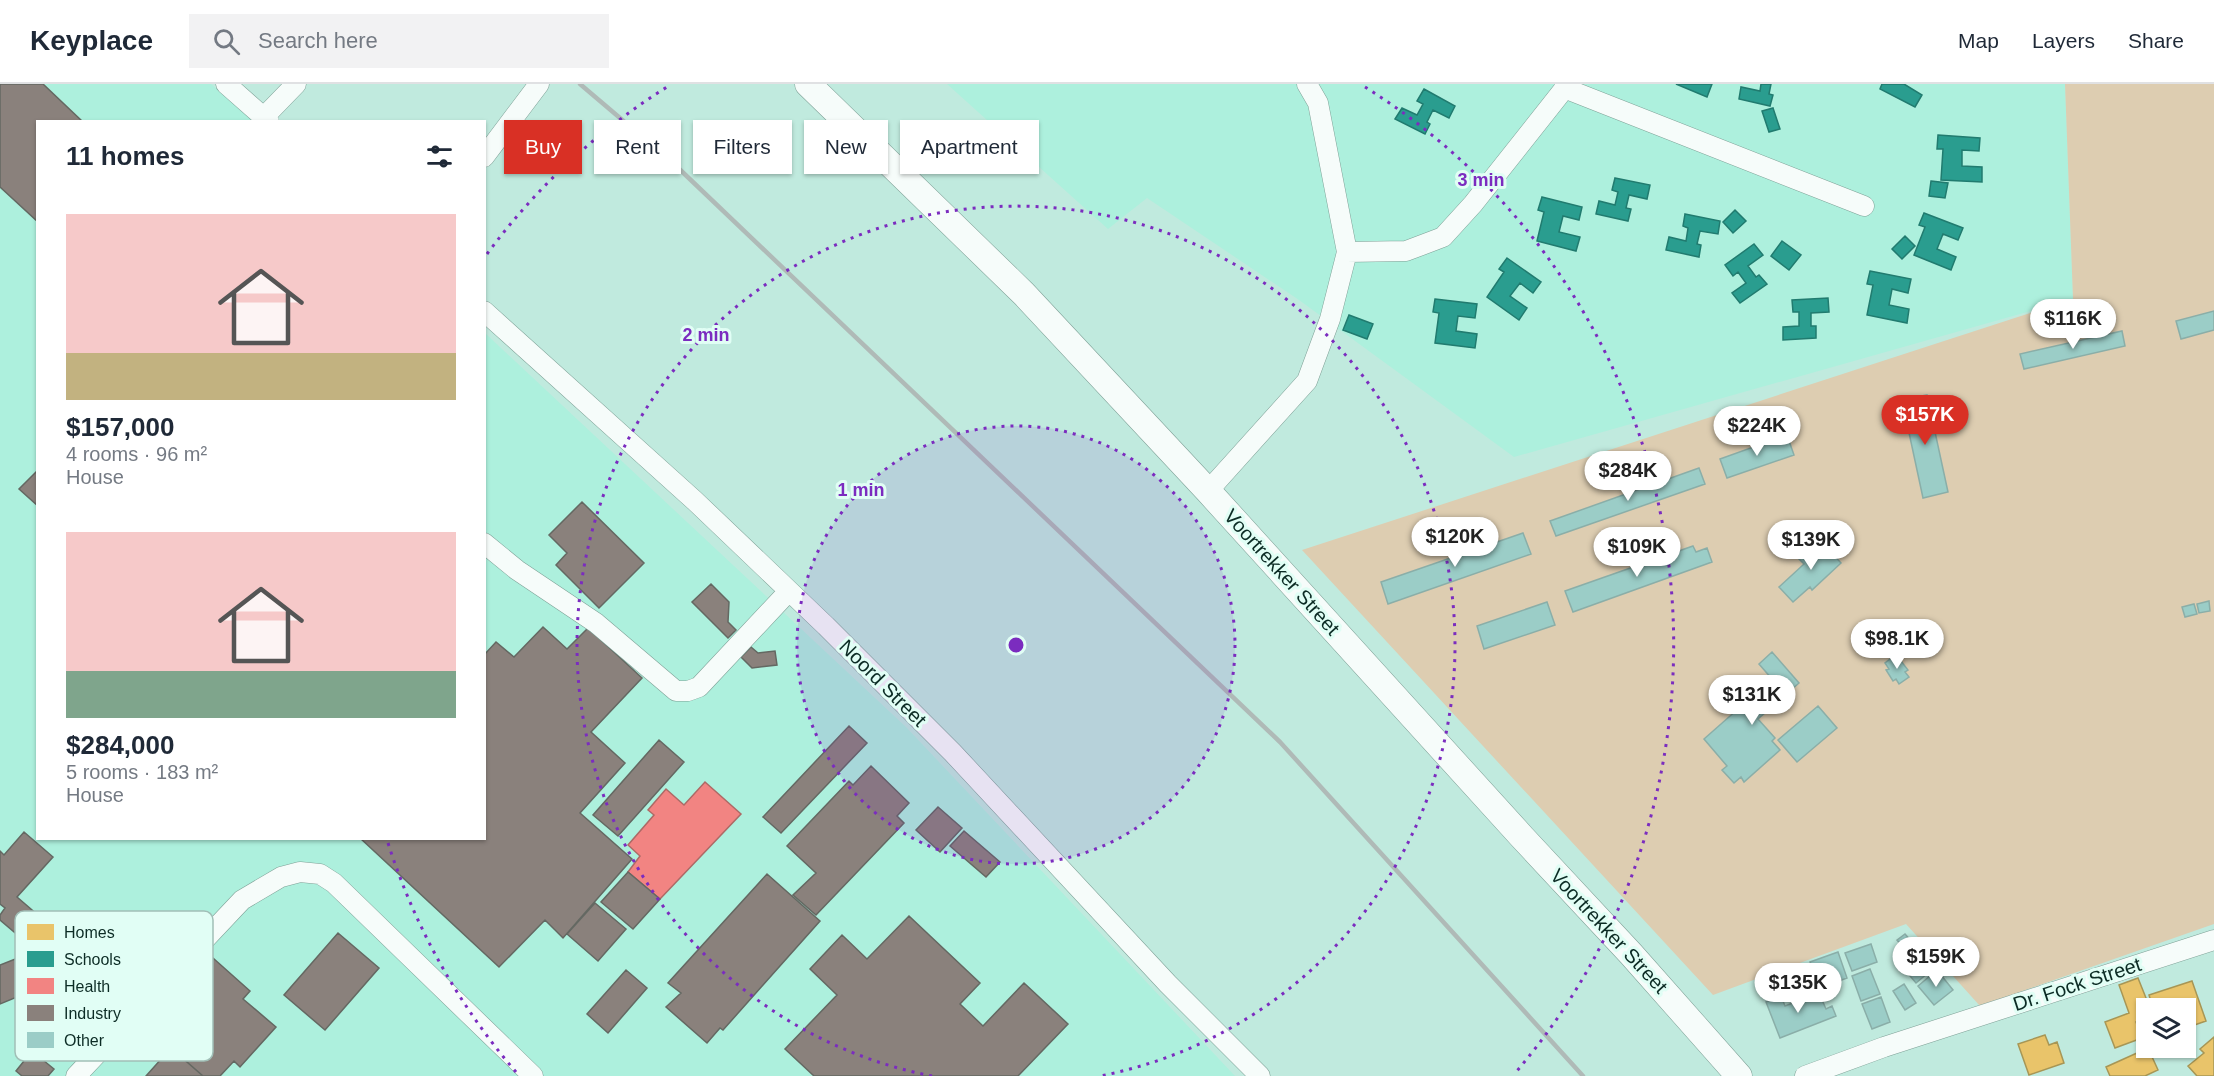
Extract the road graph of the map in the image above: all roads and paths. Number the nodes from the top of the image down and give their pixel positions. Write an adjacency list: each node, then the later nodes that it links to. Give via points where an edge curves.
1 (226, 84): 7 (street)
2 (296, 84): 7 (street)
3 (538, 84): 8 (street)
4 (808, 84): 12 (main road, Voortrekker Street, via 1024,294)
5 (1307, 84): 10 (street, via 1318,103)
6 (1566, 86): 9 (street); 10 (street, via 1443,237 1406,251)
7 (266, 119)
8 (486, 154)
9 (1864, 206)
10 (1347, 252): 12 (street, via 1330,319 1307,381)
11 (486, 315): 14 (street, Noord Street, via 695,501)
12 (1208, 491): 21 (main road, Voortrekker Street)
13 (486, 545): 14 (street, via 596,623 676,691 699,687)
14 (789, 591): 20 (street, Noord Street, via 953,753 1168,984)
15 (213, 931): 19 (street, via 242,900 281,877 300,872 320,874 334,883)
16 (2211, 944): 22 (street, Dr. Fock Street, via 1884,1047)
17 (90, 1061): 18 (street)
18 (76, 1076)
19 (533, 1076)
20 (1260, 1076)
21 (1739, 1076)
22 (1805, 1076)

